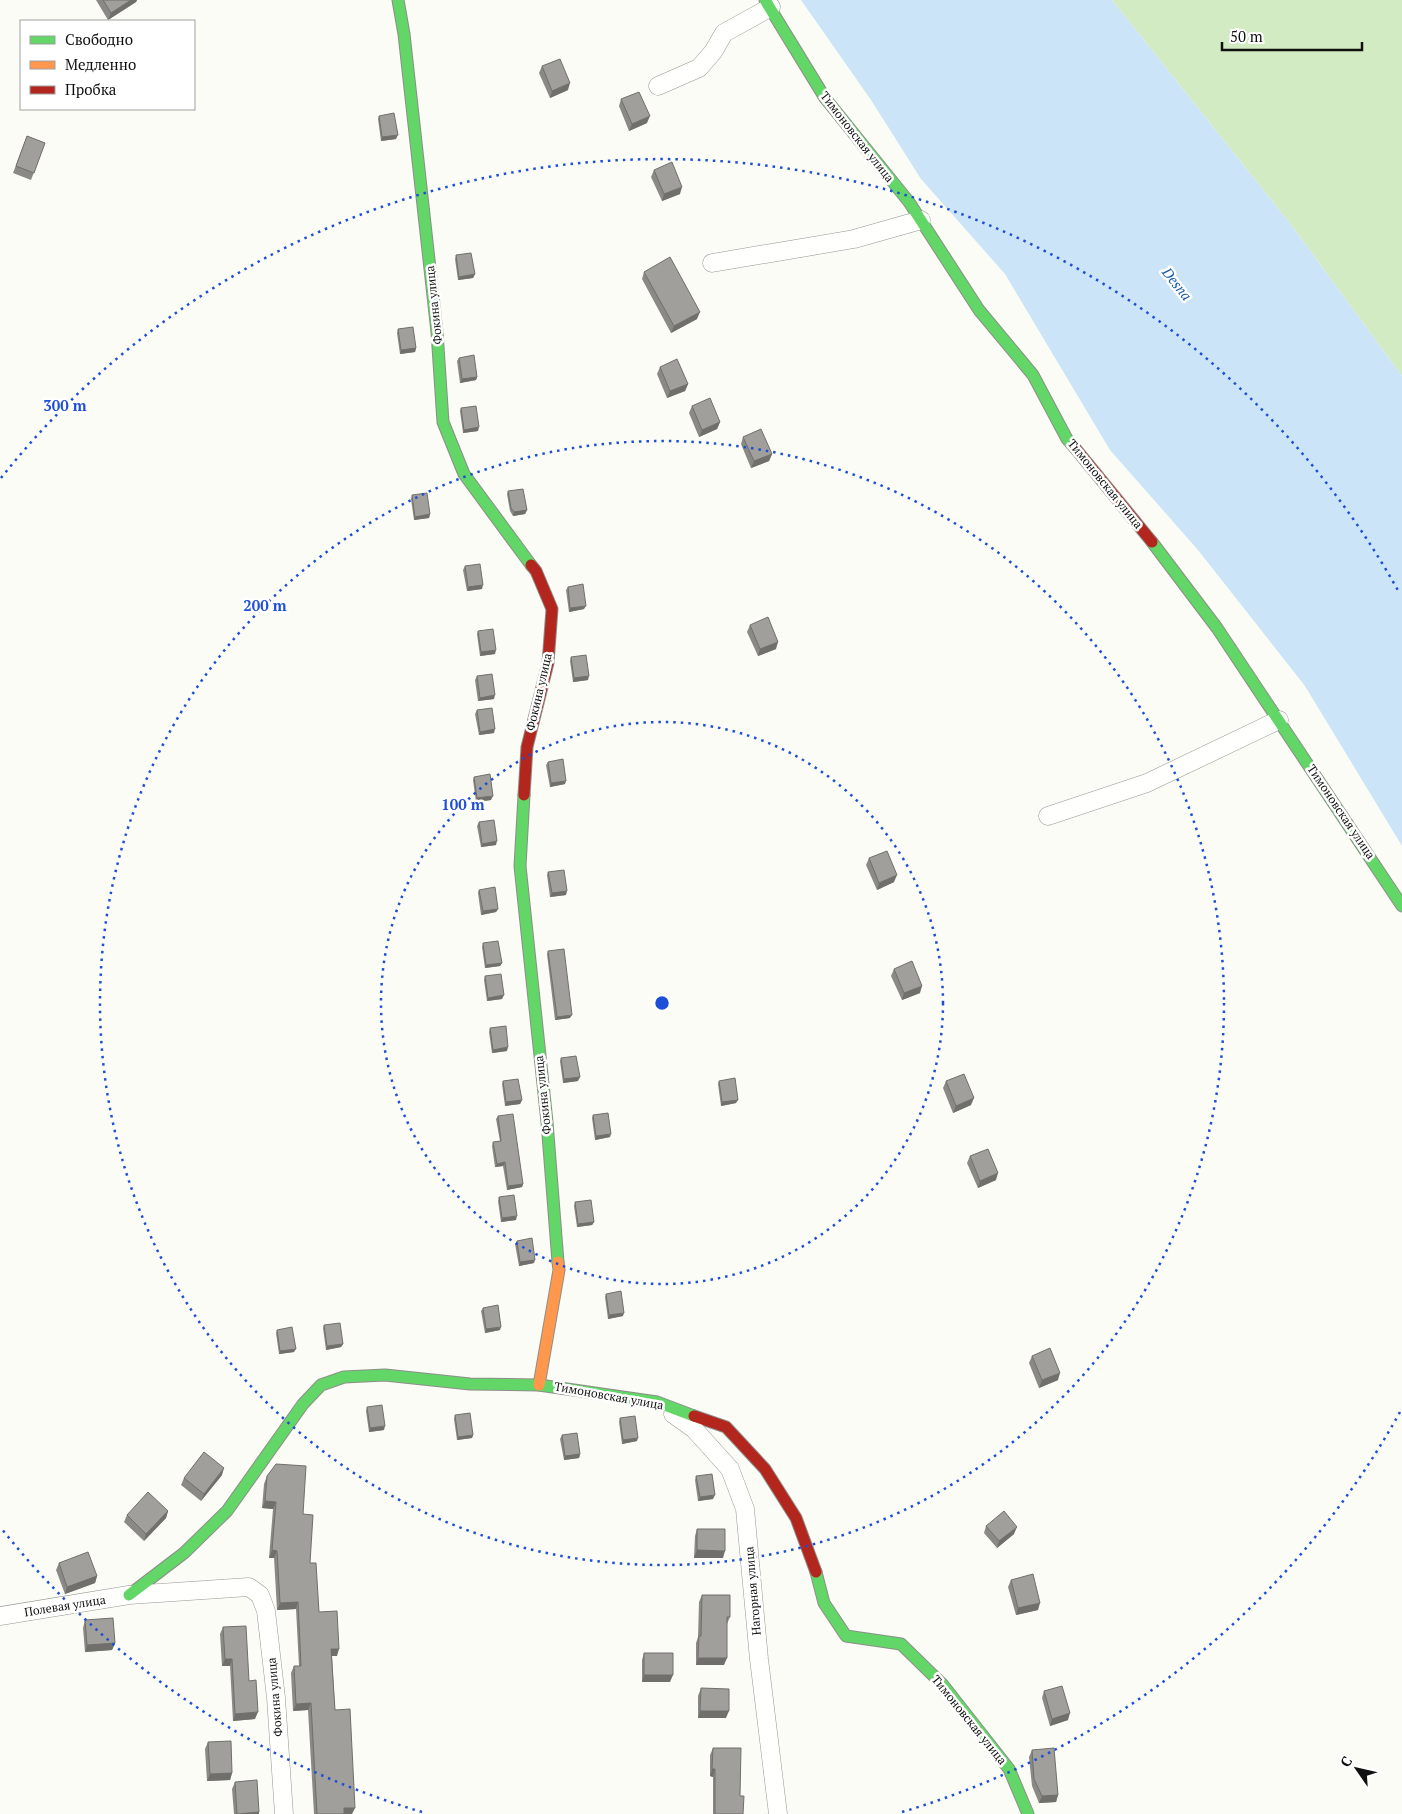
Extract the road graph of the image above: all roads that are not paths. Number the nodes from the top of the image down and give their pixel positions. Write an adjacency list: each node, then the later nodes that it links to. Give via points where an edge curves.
1 (398, 0): 9 (street, Фокина улица, via 437,332 443,422 464,474 536,571 552,609 548,663 527,747 520,866 559,1270)
2 (768, 4): 3 (street, via 724,33 699,68); 4 (street, Тимоновская улица, via 825,98)
3 (658, 86)
4 (921, 220): 5 (street, via 854,239); 6 (street, Тимоновская улица, via 979,310 1033,375 1067,439 1138,524 1217,628)
5 (712, 263)
6 (1279, 720): 7 (street, via 1147,783); 8 (street, Тимоновская улица)
7 (1048, 816)
8 (1402, 906)
9 (539, 1384): 10 (street, Тимоновская улица); 12 (street, Тимоновская улица, via 470,1384 385,1375 344,1377 320,1385 302,1404 227,1511 184,1553)
10 (656, 1402): 15 (street, Нагорная улица, via 694,1429 730,1469 745,1509); 16 (street, Тимоновская улица, via 726,1427 765,1469 796,1518 824,1603 846,1636 901,1644 943,1685 1009,1769)
11 (249, 1587): 12 (street, Полевая улица); 14 (street, Фокина улица, via 260,1594 266,1611)
12 (130, 1595): 13 (street, Полевая улица)
13 (0, 1616)
14 (284, 1814)
15 (778, 1814)
16 (1028, 1814)

